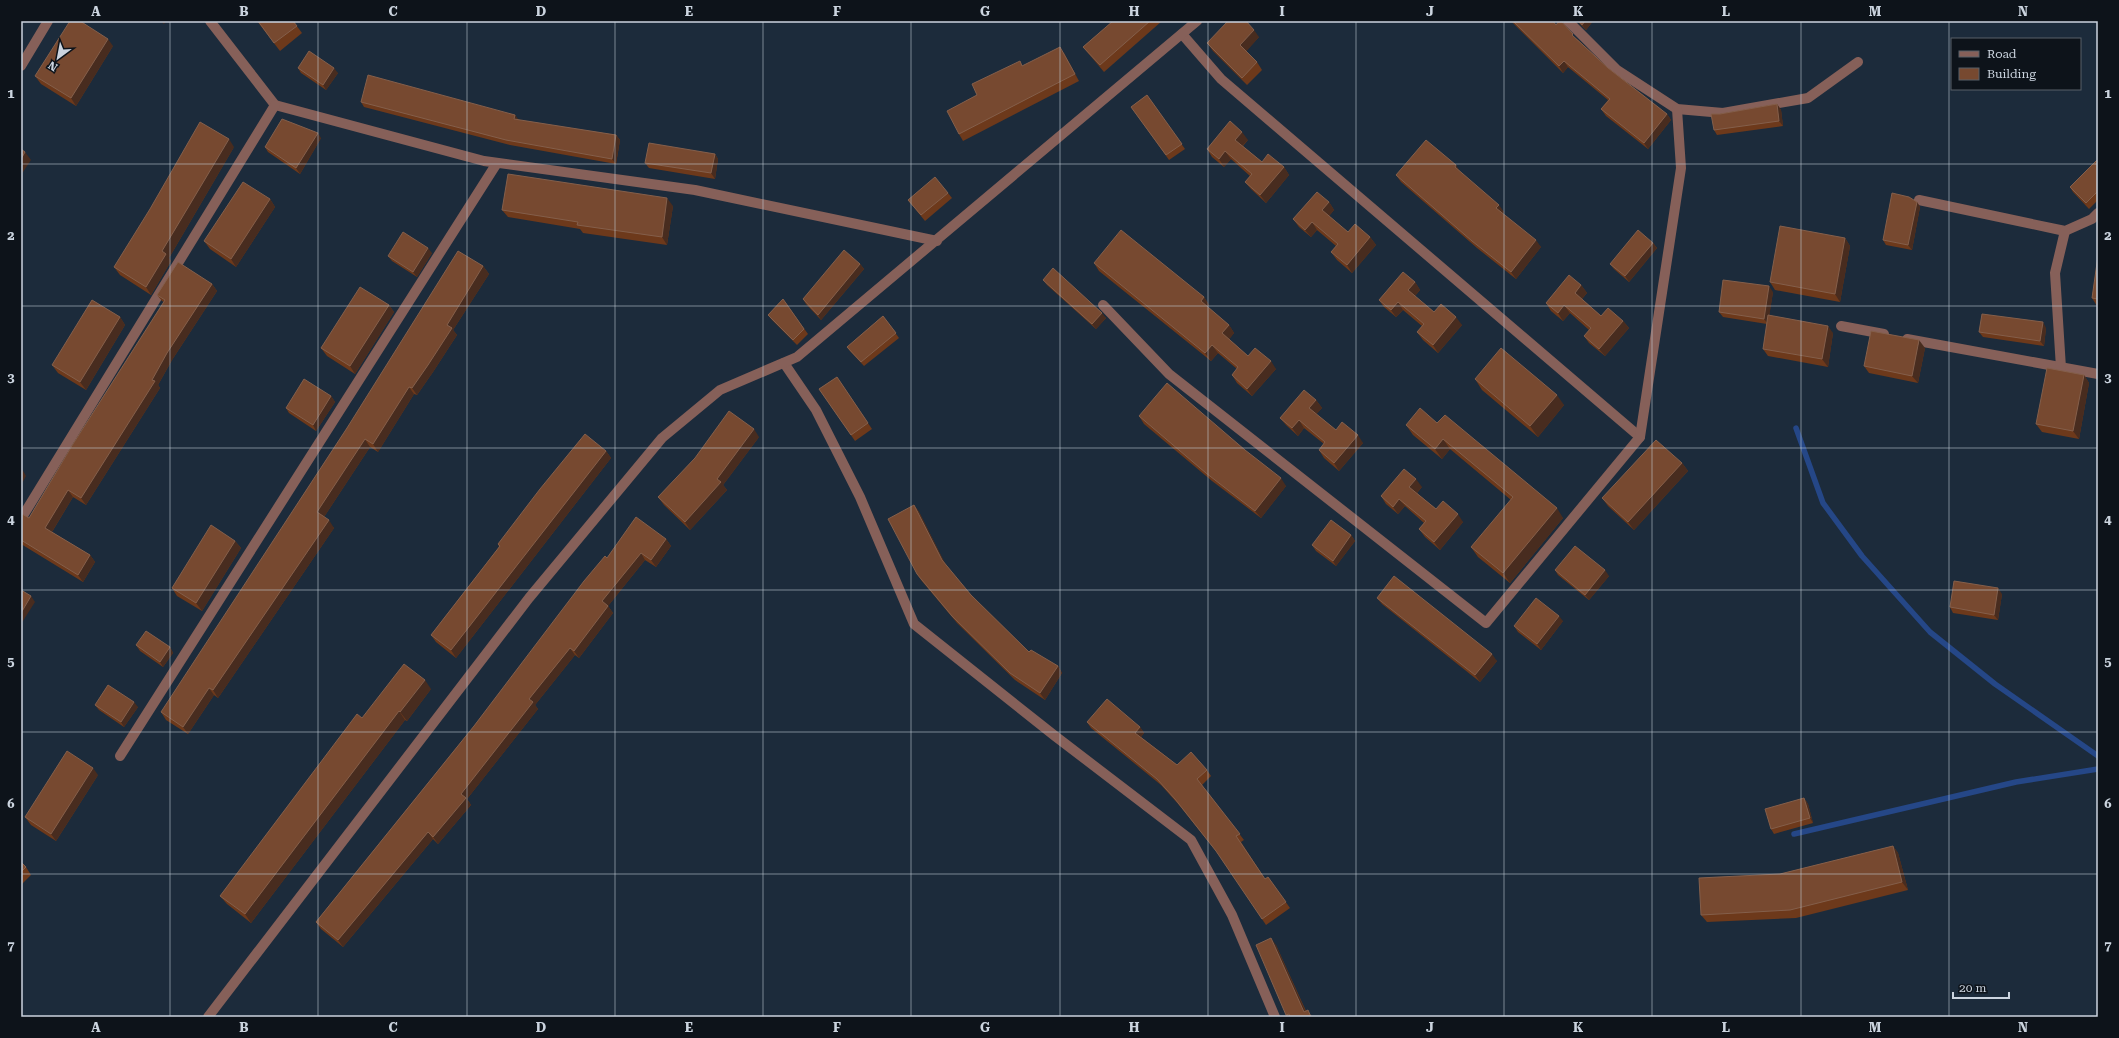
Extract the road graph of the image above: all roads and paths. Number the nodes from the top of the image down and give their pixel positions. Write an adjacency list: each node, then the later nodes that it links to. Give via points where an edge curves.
1 (48, 21): 7 (street)
2 (210, 21): 8 (street)
3 (1197, 21): 5 (street)
4 (1568, 21): 9 (street, via 1617,70)
5 (1182, 34): 14 (street); 20 (street, via 1221,80)
6 (1858, 62): 9 (street, via 1808,98 1723,113)
7 (21, 66)
8 (275, 105): 10 (street); 21 (street)
9 (1677, 109): 20 (street, via 1681,168)
10 (497, 163): 14 (street, via 695,190); 22 (street)
11 (1919, 200): 13 (street)
12 (2098, 213): 13 (street, via 2092,219)
13 (2064, 231): 18 (street, via 2055,274)
14 (937, 241): 17 (street, via 797,357)
15 (1102, 305): 20 (street, via 1169,374 1486,623)
16 (1841, 326): 18 (street)
17 (784, 363): 23 (street, via 720,390 662,438 530,598); 24 (street, via 816,410 860,497 914,624 1190,840 1232,916)
18 (2061, 368): 19 (street)
19 (2098, 374)
20 (1640, 437)
21 (21, 519)
22 (120, 756)
23 (208, 1017)
24 (1275, 1017)

